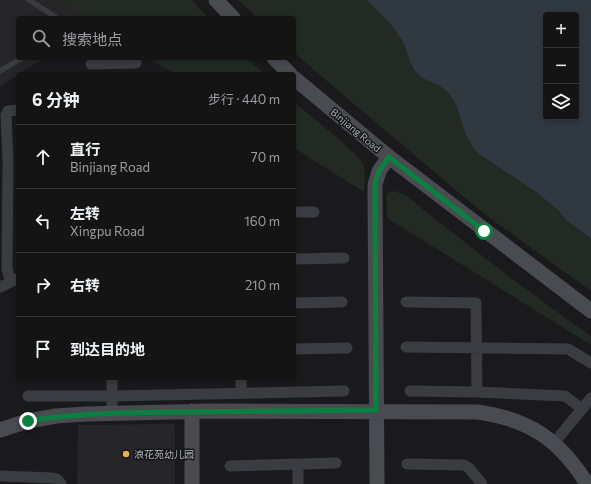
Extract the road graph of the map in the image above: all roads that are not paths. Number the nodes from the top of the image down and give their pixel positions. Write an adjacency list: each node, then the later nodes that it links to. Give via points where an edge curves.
1 (29, 0): 3 (lane)
2 (216, 0): 4 (main road)
3 (54, 16)
4 (230, 16)
5 (19, 60): 10 (lane)
6 (276, 60): 11 (main road)
7 (91, 64): 9 (street)
8 (136, 64): 9 (street)
9 (114, 69)
10 (0, 71)
11 (288, 72)
12 (296, 80): 14 (main road, Binjiang Road)
13 (16, 110): 15 (street, via 8,111 6,115)
14 (389, 157): 27 (main road, Binjiang Road); 42 (main road, via 379,171 375,185)
15 (9, 158): 16 (street)
16 (9, 203): 19 (street)
17 (296, 212): 18 (street)
18 (314, 212)
19 (8, 246): 22 (street, via 8,269)
20 (344, 258): 21 (street)
21 (296, 260)
22 (14, 280): 23 (street)
23 (0, 287)
24 (342, 302): 26 (street)
25 (406, 302): 30 (street, via 476,303)
26 (296, 303)
27 (591, 311)
28 (406, 347): 30 (street)
29 (347, 348): 31 (street)
30 (477, 348): 32 (street, via 568,349); 37 (street)
31 (296, 349)
32 (591, 363)
33 (112, 380): 40 (street)
34 (241, 380): 38 (street)
35 (344, 391): 38 (street)
36 (410, 391): 37 (street)
37 (477, 392): 43 (street, via 565,396)
38 (241, 393): 40 (street)
39 (28, 396): 40 (street)
40 (112, 396): 45 (street)
41 (591, 398): 43 (street)
42 (376, 410): 44 (main road); 47 (main road, via 496,414 538,431); 56 (main road)
43 (582, 410): 47 (street)
44 (192, 411): 45 (main road); 54 (main road)
45 (112, 413): 46 (main road, via 56,416)
46 (2, 427)
47 (554, 443): 58 (main road)
48 (336, 463): 50 (street)
49 (406, 464): 57 (street, via 464,465)
50 (298, 465): 51 (street); 55 (street)
51 (230, 466)
52 (0, 476): 53 (street, via 53,478 58,479)
53 (61, 484)
54 (192, 484)
55 (298, 484)
56 (377, 484)
57 (482, 484)
58 (587, 484)

